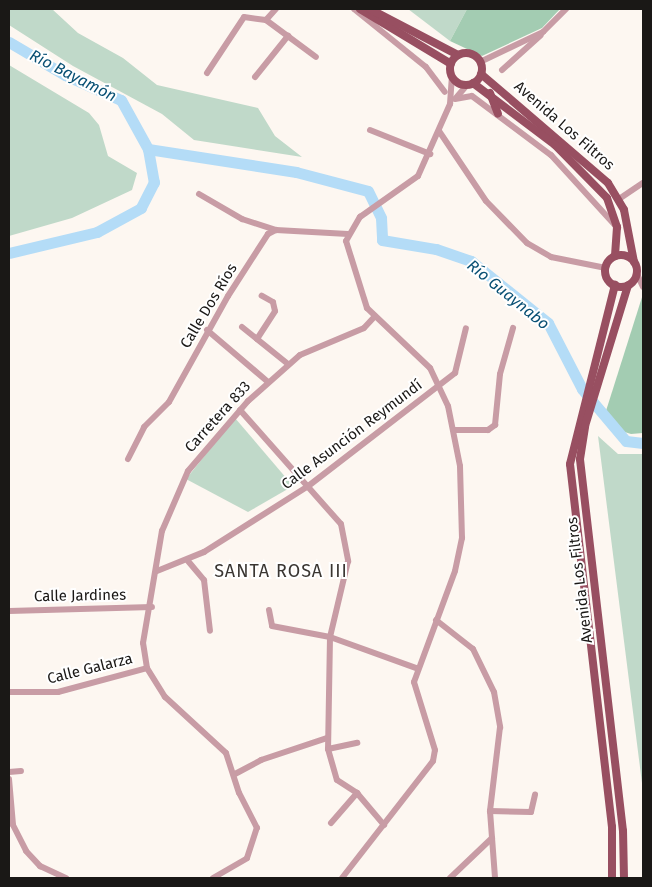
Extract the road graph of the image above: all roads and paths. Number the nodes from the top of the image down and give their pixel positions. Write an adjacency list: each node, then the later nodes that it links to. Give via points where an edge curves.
1 (276, 9): 6 (street)
2 (354, 9): 19 (street, via 426,67)
3 (360, 9): 12 (main road)
4 (370, 9): 9 (main road)
5 (566, 9): 7 (street)
6 (266, 20): 8 (street); 14 (street, via 244,17)
7 (543, 32): 11 (street); 13 (street)
8 (288, 36): 10 (street); 17 (street)
9 (458, 55): 11 (main road, via 471,54); 12 (main road)
10 (316, 57)
11 (480, 62): 15 (main road)
12 (451, 64): 16 (main road)
13 (502, 70)
14 (207, 73)
15 (481, 74): 18 (main road); 28 (main road, Avenida Los Filtros, via 595,169)
16 (452, 76): 18 (main road); 21 (street)
17 (255, 78)
18 (470, 84): 20 (main road, Avenida Los Filtros); 21 (street)
19 (445, 92)
20 (490, 93): 22 (main road); 29 (main road, Avenida Los Filtros, via 555,145 600,189)
21 (453, 102): 22 (street, via 472,96); 24 (street)
22 (498, 114): 29 (street, via 551,155)
23 (370, 130): 25 (street)
24 (439, 131): 25 (street); 34 (street, via 486,201 527,243 551,256)
25 (430, 154): 31 (street, via 418,176 360,216)
26 (643, 183): 28 (street)
27 (199, 194): 30 (street, via 242,219)
28 (619, 199): 33 (main road, Avenida Los Filtros)
29 (617, 227): 32 (main road, Avenida Los Filtros)
30 (276, 230): 31 (street); 44 (street, Calle Dos Ríos, via 268,234)
31 (348, 234): 40 (street, via 350,265)
32 (615, 256): 33 (main road, via 624,255); 34 (main road)
33 (634, 262): 35 (main road)
34 (606, 268): 36 (main road, via 608,279)
35 (637, 274): 37 (main road); 38 (street)
36 (615, 285): 37 (main road); 82 (main road, Avenida Los Filtros, via 573,440 570,475 612,827)
37 (628, 285): 83 (main road, Avenida Los Filtros, via 581,445 623,831)
38 (643, 287)
39 (262, 296): 45 (street, via 273,302 275,315)
40 (375, 316): 46 (street, Carretera 833, via 364,328); 48 (street, via 430,368)
41 (242, 327): 45 (street)
42 (466, 328): 48 (street, Calle Asunción Reymundí, via 455,373)
43 (513, 328): 50 (street, via 500,374 495,425 488,430)
44 (207, 330): 47 (street); 51 (street, Calle Dos Ríos, via 169,402 144,427)
45 (257, 338): 46 (street)
46 (288, 364): 47 (street, Carretera 833)
47 (267, 381): 49 (street, Carretera 833)
48 (438, 385): 50 (street); 52 (street, Calle Asunción Reymundí)
49 (240, 410): 52 (street); 54 (street, Carretera 833, via 183,480 164,525)
50 (455, 430): 58 (street, via 462,538 455,571)
51 (128, 459)
52 (307, 487): 53 (street, Calle Asunción Reymundí); 60 (street, via 342,524 348,545)
53 (188, 560): 54 (street, Calle Asunción Reymundí); 59 (street, via 204,580)
54 (157, 571): 55 (street, Carretera 833)
55 (152, 607): 57 (street, Calle Jardines); 61 (street, Carretera 833, via 143,643)
56 (269, 610): 60 (street, via 272,626)
57 (9, 611)
58 (436, 620): 62 (street); 73 (street, via 473,649 494,692 500,727)
59 (210, 631)
60 (330, 636): 62 (street); 64 (street)
61 (147, 668): 63 (street, Calle Galarza, via 58,692); 69 (street, Carretera 833, via 165,698 226,753)
62 (416, 668): 75 (street, via 415,694 435,750 433,761)
63 (9, 692)
64 (327, 738): 66 (street); 69 (street, via 261,760)
65 (357, 743): 66 (street)
66 (328, 749): 71 (street, via 337,780)
67 (21, 771): 68 (street)
68 (9, 772)
69 (235, 774): 78 (street, Carretera 833, via 257,836 247,858)
70 (9, 779): 77 (street, via 13,825 26,851 40,866)
71 (356, 793): 74 (street); 75 (street)
72 (535, 794): 73 (street, via 531,812)
73 (490, 811): 76 (street)
74 (331, 823)
75 (384, 825): 79 (street)
76 (492, 838): 80 (street); 81 (street)
77 (66, 878)
78 (213, 878)
79 (342, 878)
80 (450, 878)
81 (495, 878)
82 (612, 878)
83 (624, 878)

